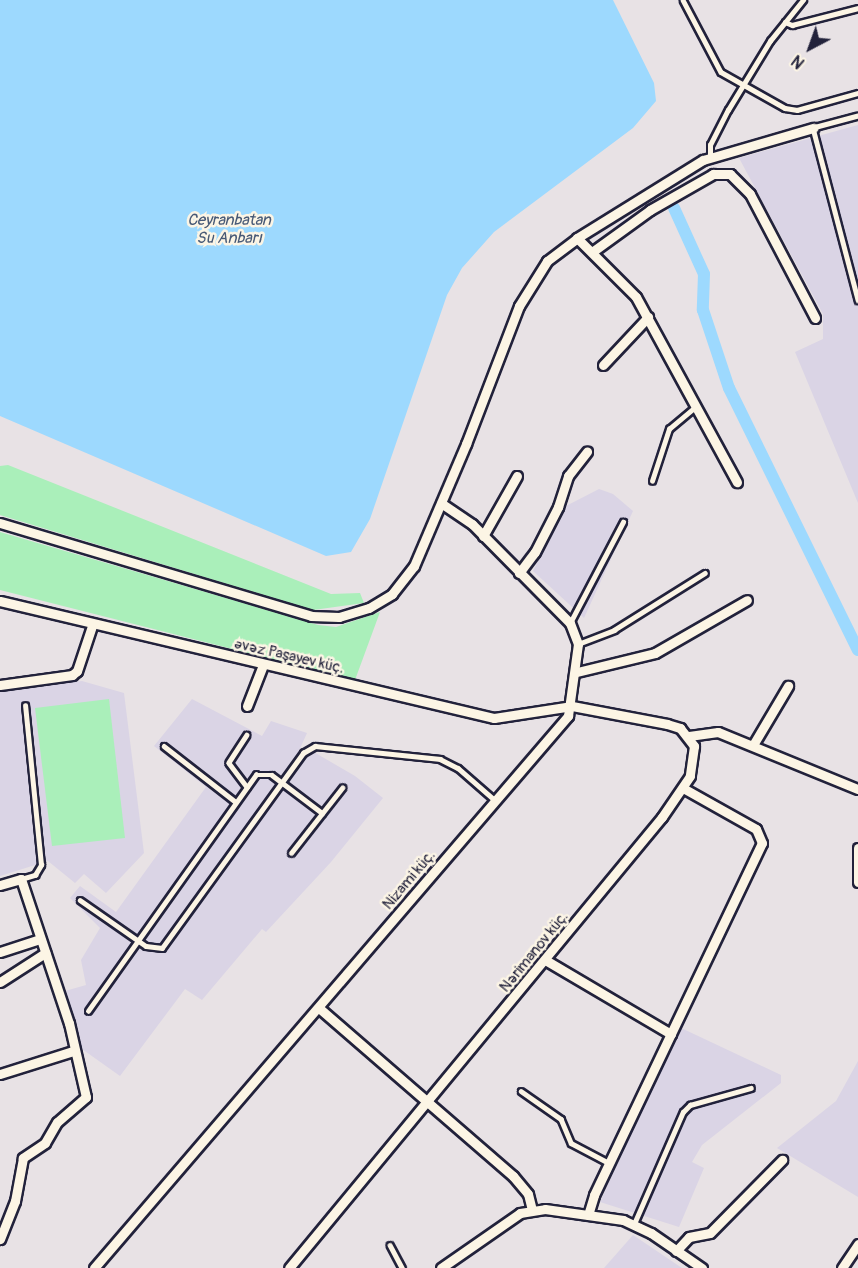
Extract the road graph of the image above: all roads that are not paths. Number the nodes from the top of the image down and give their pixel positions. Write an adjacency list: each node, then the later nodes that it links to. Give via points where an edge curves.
1 (683, 0): 5 (lane, via 714,64)
2 (803, 0): 4 (lane)
3 (858, 8): 4 (lane, via 792,25)
4 (785, 22): 5 (lane)
5 (743, 84): 6 (lane, via 785,108 797,110); 9 (lane, via 713,138)
6 (858, 93)
7 (858, 116): 8 (lane)
8 (813, 128): 9 (street); 12 (lane)
9 (710, 157): 10 (street)
10 (577, 238): 11 (street); 21 (street, via 547,261 526,290)
11 (592, 252): 13 (street, via 626,284); 14 (street, via 650,210 713,174 730,174 750,194)
12 (858, 300)
13 (648, 317): 15 (street); 16 (street)
14 (815, 318)
15 (603, 365)
16 (698, 405): 19 (lane, via 669,429); 20 (street)
17 (586, 452): 25 (street, via 568,476 558,507 535,552)
18 (517, 476): 24 (street)
19 (652, 482)
20 (737, 482)
21 (441, 503): 23 (street, via 414,566 400,586 369,609 325,618); 24 (street, Nizami küç.)
22 (623, 522): 29 (lane)
23 (0, 523)
24 (483, 536): 25 (street, Nizami küç.)
25 (519, 573): 29 (street, Nizami küç.)
26 (705, 573): 31 (lane, via 614,630)
27 (747, 600): 33 (street, via 655,653)
28 (0, 601): 30 (street, Əvəz Paşayev küç.)
29 (570, 623): 31 (street, Nizami küç.)
30 (92, 626): 32 (street, Əvəz Paşayev küç.); 34 (street, via 77,671 72,675)
31 (578, 644): 33 (street, Nizami küç.)
32 (263, 665): 37 (street); 38 (street, Əvəz Paşayev küç., via 494,718)
33 (577, 672): 38 (street, Nizami küç.)
34 (0, 685)
35 (788, 686): 42 (street)
36 (26, 706): 53 (lane, via 41,866 35,875)
37 (247, 706)
38 (572, 706): 40 (street, via 667,724); 48 (street, Nizami küç., via 552,737)
39 (247, 735): 44 (lane, via 229,764)
40 (689, 735): 42 (street, via 718,732); 46 (street, Nərimanov küç., via 694,757)
41 (164, 746): 49 (lane)
42 (753, 746): 47 (street)
43 (283, 783): 44 (lane, via 260,772); 48 (lane, via 303,753 321,745 440,759 458,768); 50 (lane); 58 (lane, via 172,938 155,949)
44 (248, 787): 49 (lane)
45 (342, 788): 50 (lane)
46 (683, 788): 61 (street, Nərimanov küç.); 65 (street, via 756,829 762,843)
47 (858, 789)
48 (496, 801): 63 (street, Nizami küç.)
49 (236, 802): 58 (lane)
50 (322, 813): 52 (lane)
51 (858, 848): 54 (street)
52 (291, 853)
53 (21, 879): 55 (street); 57 (street)
54 (858, 882)
55 (0, 885)
56 (80, 900): 58 (lane)
57 (40, 939): 59 (street); 60 (street)
58 (137, 940): 64 (lane)
59 (0, 952)
60 (45, 953): 62 (street); 66 (street, via 69,1023)
61 (547, 961): 65 (street); 70 (street, Nərimanov küç.)
62 (0, 982)
63 (319, 1008): 70 (street); 80 (street, Nizami küç.)
64 (88, 1011)
65 (671, 1035): 72 (street)
66 (73, 1051): 67 (street); 76 (street, via 86,1096 57,1122 45,1143 23,1158 15,1201)
67 (0, 1074)
68 (752, 1088): 75 (lane, via 690,1105 683,1112)
69 (521, 1091): 72 (lane, via 561,1119 571,1143)
70 (428, 1104): 73 (street, via 513,1176 528,1194); 81 (street, Nərimanov küç.)
71 (782, 1160): 79 (street, via 710,1233 688,1237)
72 (609, 1163): 74 (street)
73 (532, 1210): 74 (street); 83 (street, via 514,1216)
74 (588, 1215): 75 (street)
75 (634, 1224): 79 (street)
76 (0, 1239)
77 (858, 1244): 85 (street)
78 (390, 1245): 82 (lane)
79 (676, 1251): 84 (street)
80 (94, 1268)
81 (290, 1268)
82 (402, 1268)
83 (441, 1268)
84 (702, 1268)
85 (842, 1268)

